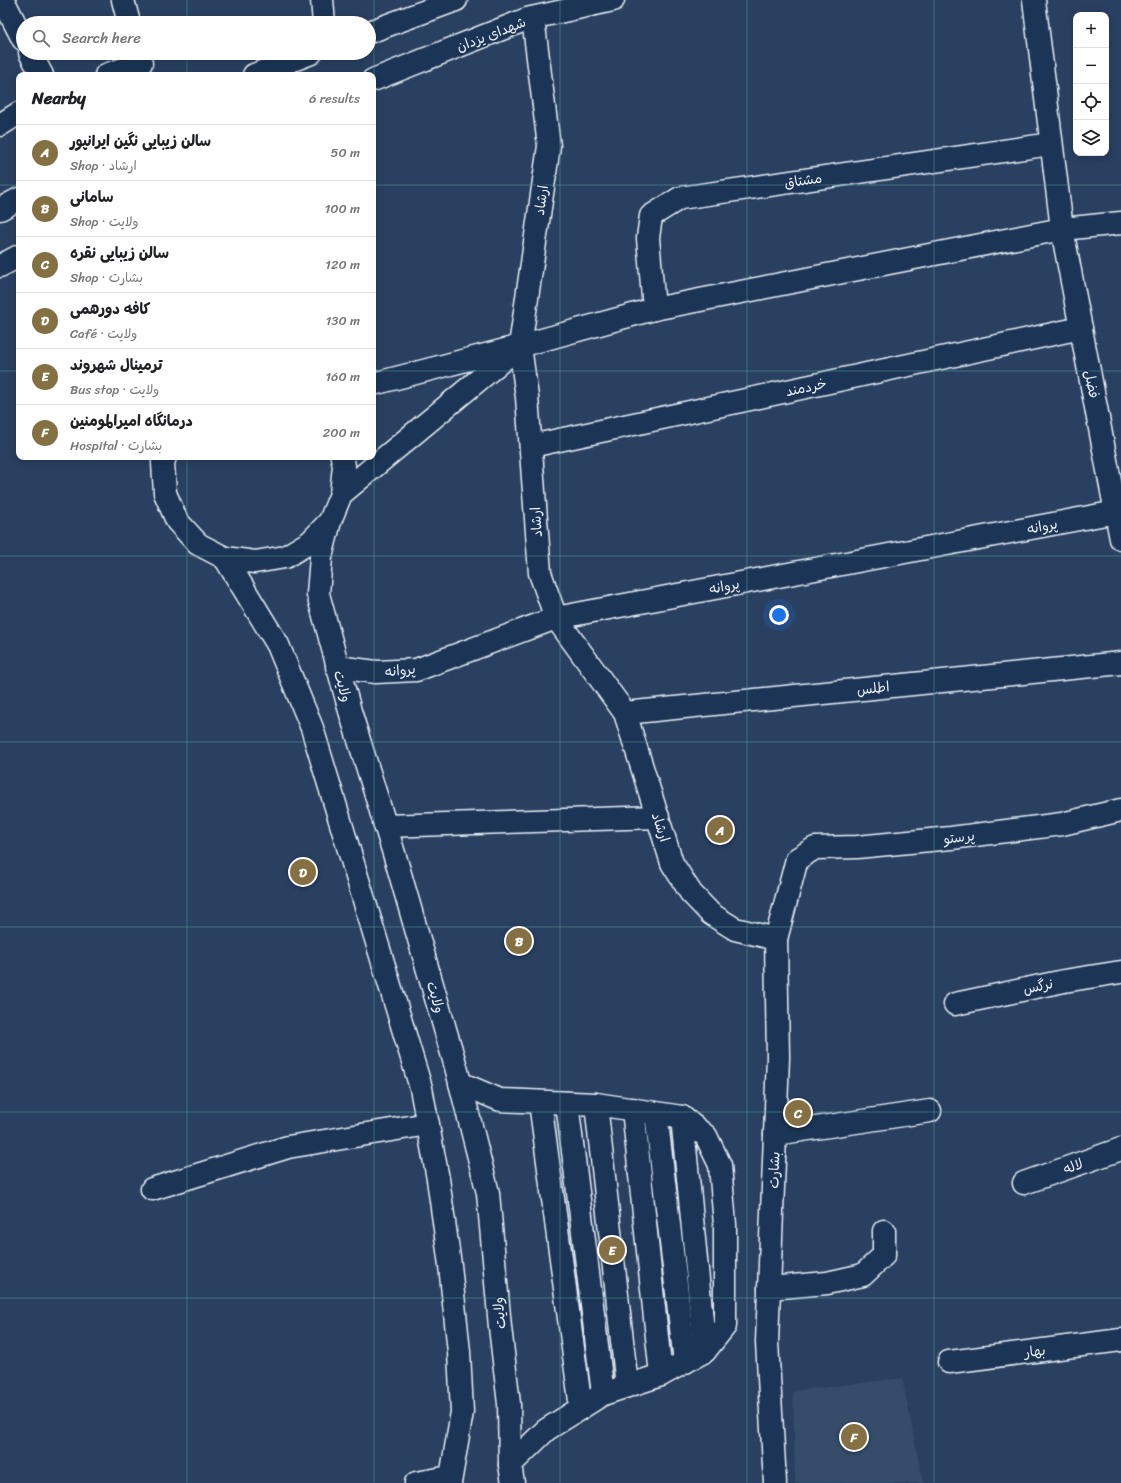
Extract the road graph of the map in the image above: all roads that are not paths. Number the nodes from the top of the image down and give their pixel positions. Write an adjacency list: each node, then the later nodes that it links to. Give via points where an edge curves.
1 (3, 0): 10 (street)
2 (123, 0): 7 (street)
3 (322, 0): 8 (street)
4 (456, 0): 11 (street)
5 (613, 0): 9 (street, شهدای یزدان)
6 (1034, 0): 21 (street, فضل)
7 (127, 16)
8 (323, 16)
9 (533, 18): 18 (street, شهدای یزدان); 30 (street, ارشاد, via 549,146)
10 (16, 25)
11 (376, 29)
12 (34, 60): 15 (street)
13 (293, 60): 17 (street)
14 (141, 64): 16 (street)
15 (40, 72)
16 (116, 72)
17 (262, 72)
18 (376, 79)
19 (16, 115): 20 (street)
20 (0, 125)
21 (1051, 144): 25 (street, فضل); 28 (street, مشتاق, via 680,198 651,216 648,238)
22 (16, 200): 23 (street)
23 (0, 209)
24 (1121, 223): 25 (street)
25 (1062, 229): 28 (street); 29 (street, فضل)
26 (16, 258): 27 (street)
27 (0, 266)
28 (654, 309): 30 (street)
29 (1081, 328): 32 (street, خردمند); 36 (street, فضل)
30 (520, 346): 31 (street); 32 (street, ارشاد); 35 (street)
31 (376, 383)
32 (531, 446): 40 (street, ارشاد, via 540,573)
33 (164, 460): 39 (street, via 166,493 177,521 198,544)
34 (343, 460): 35 (street)
35 (341, 494): 37 (street)
36 (1116, 512): 38 (street, فضل); 40 (street, پروانه)
37 (330, 521): 39 (street, via 310,542 285,557 255,562); 42 (street, ولایت, via 321,557 318,594)
38 (1121, 539)
39 (225, 558): 59 (street, via 278,645 312,728 421,1088)
40 (556, 618): 42 (street, پروانه, via 416,670 376,672); 43 (street, ارشاد)
41 (1121, 663): 43 (street, اطلس)
42 (337, 667): 46 (street, ولایت)
43 (625, 712): 45 (street, ارشاد)
44 (1121, 810): 47 (street, پرستو, via 1062,824 967,836 857,847 815,848)
45 (658, 817): 46 (street); 48 (street, ارشاد, via 672,863 701,904 711,914 735,929)
46 (385, 826): 51 (street, ولایت)
47 (797, 859): 48 (street, بشارت)
48 (776, 939): 60 (street, بشارت, via 778,1057)
49 (1121, 972): 50 (street, نرگس)
50 (955, 1004)
51 (460, 1082): 52 (street, via 500,1100); 74 (street, ولایت, via 488,1193 509,1404)
52 (540, 1102): 53 (street); 73 (street)
53 (567, 1103): 54 (street); 72 (street)
54 (596, 1104): 55 (street); 71 (street)
55 (633, 1109): 57 (street); 70 (street)
56 (930, 1112): 60 (street)
57 (656, 1113): 58 (street); 68 (street)
58 (682, 1117): 67 (street); 67 (street, via 706,1136 720,1164 725,1225 725,1326)
59 (428, 1124): 63 (street, via 288,1147); 75 (street, via 450,1265 459,1352 462,1412)
60 (775, 1134): 65 (street, بشارت)
61 (1121, 1149): 62 (street, لاله)
62 (1024, 1183)
63 (152, 1189)
64 (884, 1231): 65 (street, via 884,1255 863,1275 826,1283)
65 (769, 1288): 77 (street, بشارت, via 767,1342)
66 (1121, 1340): 69 (street, بهار)
67 (705, 1351): 68 (street)
68 (685, 1362): 70 (street)
69 (949, 1362)
70 (661, 1375): 71 (street)
71 (627, 1386): 72 (street)
72 (603, 1394): 73 (street)
73 (581, 1408): 74 (street, via 546,1430)
74 (511, 1474)
75 (450, 1480): 76 (street)
76 (416, 1483)
77 (775, 1483)

